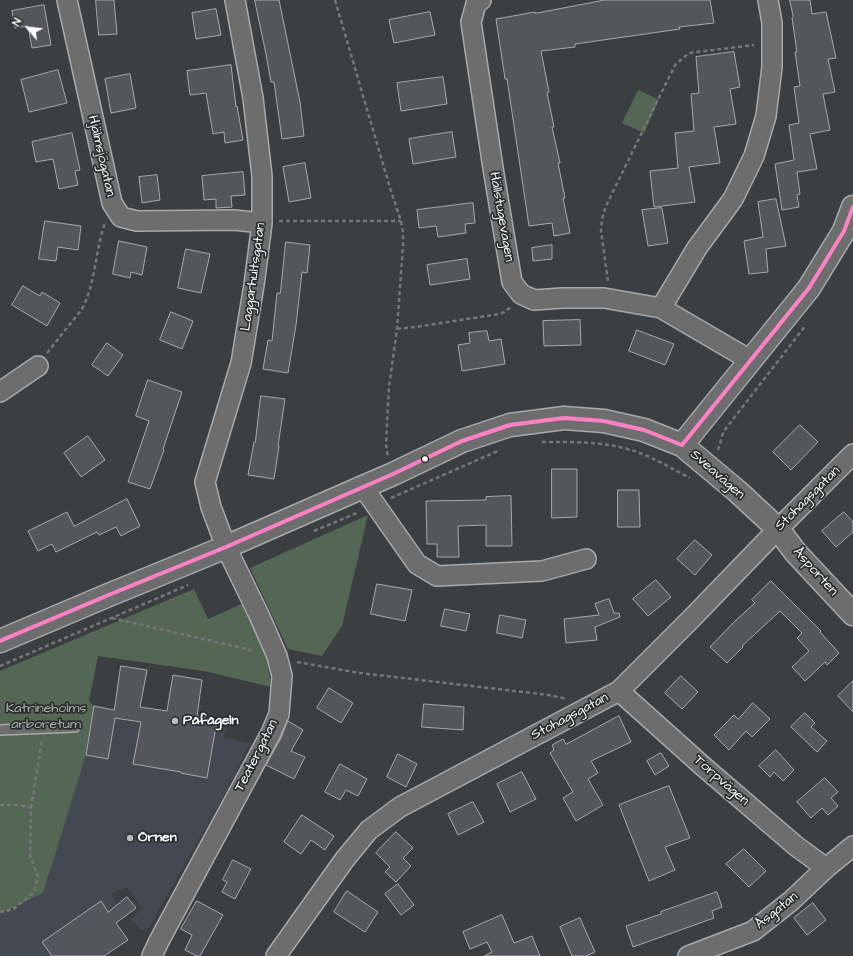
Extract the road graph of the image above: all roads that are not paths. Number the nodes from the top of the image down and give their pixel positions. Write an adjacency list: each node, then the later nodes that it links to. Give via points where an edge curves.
1 (66, 0): 6 (street, Hjälmsjögatan, via 112,203 121,217 137,221 234,220)
2 (235, 0): 6 (street, Laggarhultsgatan, via 253,98 262,176)
3 (481, 0): 7 (street, Hällstugevägen, via 476,4 471,22 512,282 521,294 534,300 604,298)
4 (768, 0): 7 (street, via 772,23 772,67 766,116 754,156 733,198)
5 (853, 207): 8 (street, via 844,231 809,288)
6 (262, 223): 15 (street, Laggarhultsgatan, via 241,363 205,482)
7 (661, 308): 8 (street)
8 (750, 360): 11 (street)
9 (38, 366): 10 (street)
10 (0, 392)
11 (682, 445): 13 (street, Sveavägen, via 644,430 604,421 564,418 510,425 462,441); 14 (street, Sveavägen)
12 (853, 454): 14 (street, Stohagsgatan)
13 (363, 487): 15 (street, Sveavägen); 16 (street, via 417,564 438,576 542,571)
14 (778, 529): 17 (street, Åsporten, via 796,553); 19 (street, Stohagsgatan)
15 (226, 547): 18 (street, Sveavägen); 24 (street, Teatergatan, via 277,656 282,676 279,714 271,734)
16 (586, 559)
17 (853, 614)
18 (0, 642)
19 (619, 691): 23 (street, Torpvägen, via 796,846); 25 (street, Stohagsgatan, via 400,807 369,830 345,859)
20 (76, 727): 21 (lane)
21 (0, 730)
22 (853, 846): 23 (street, Åsgatan)
23 (826, 868): 26 (street, Åsgatan, via 791,901 753,931)
24 (152, 956)
25 (276, 956)
26 (688, 956)

